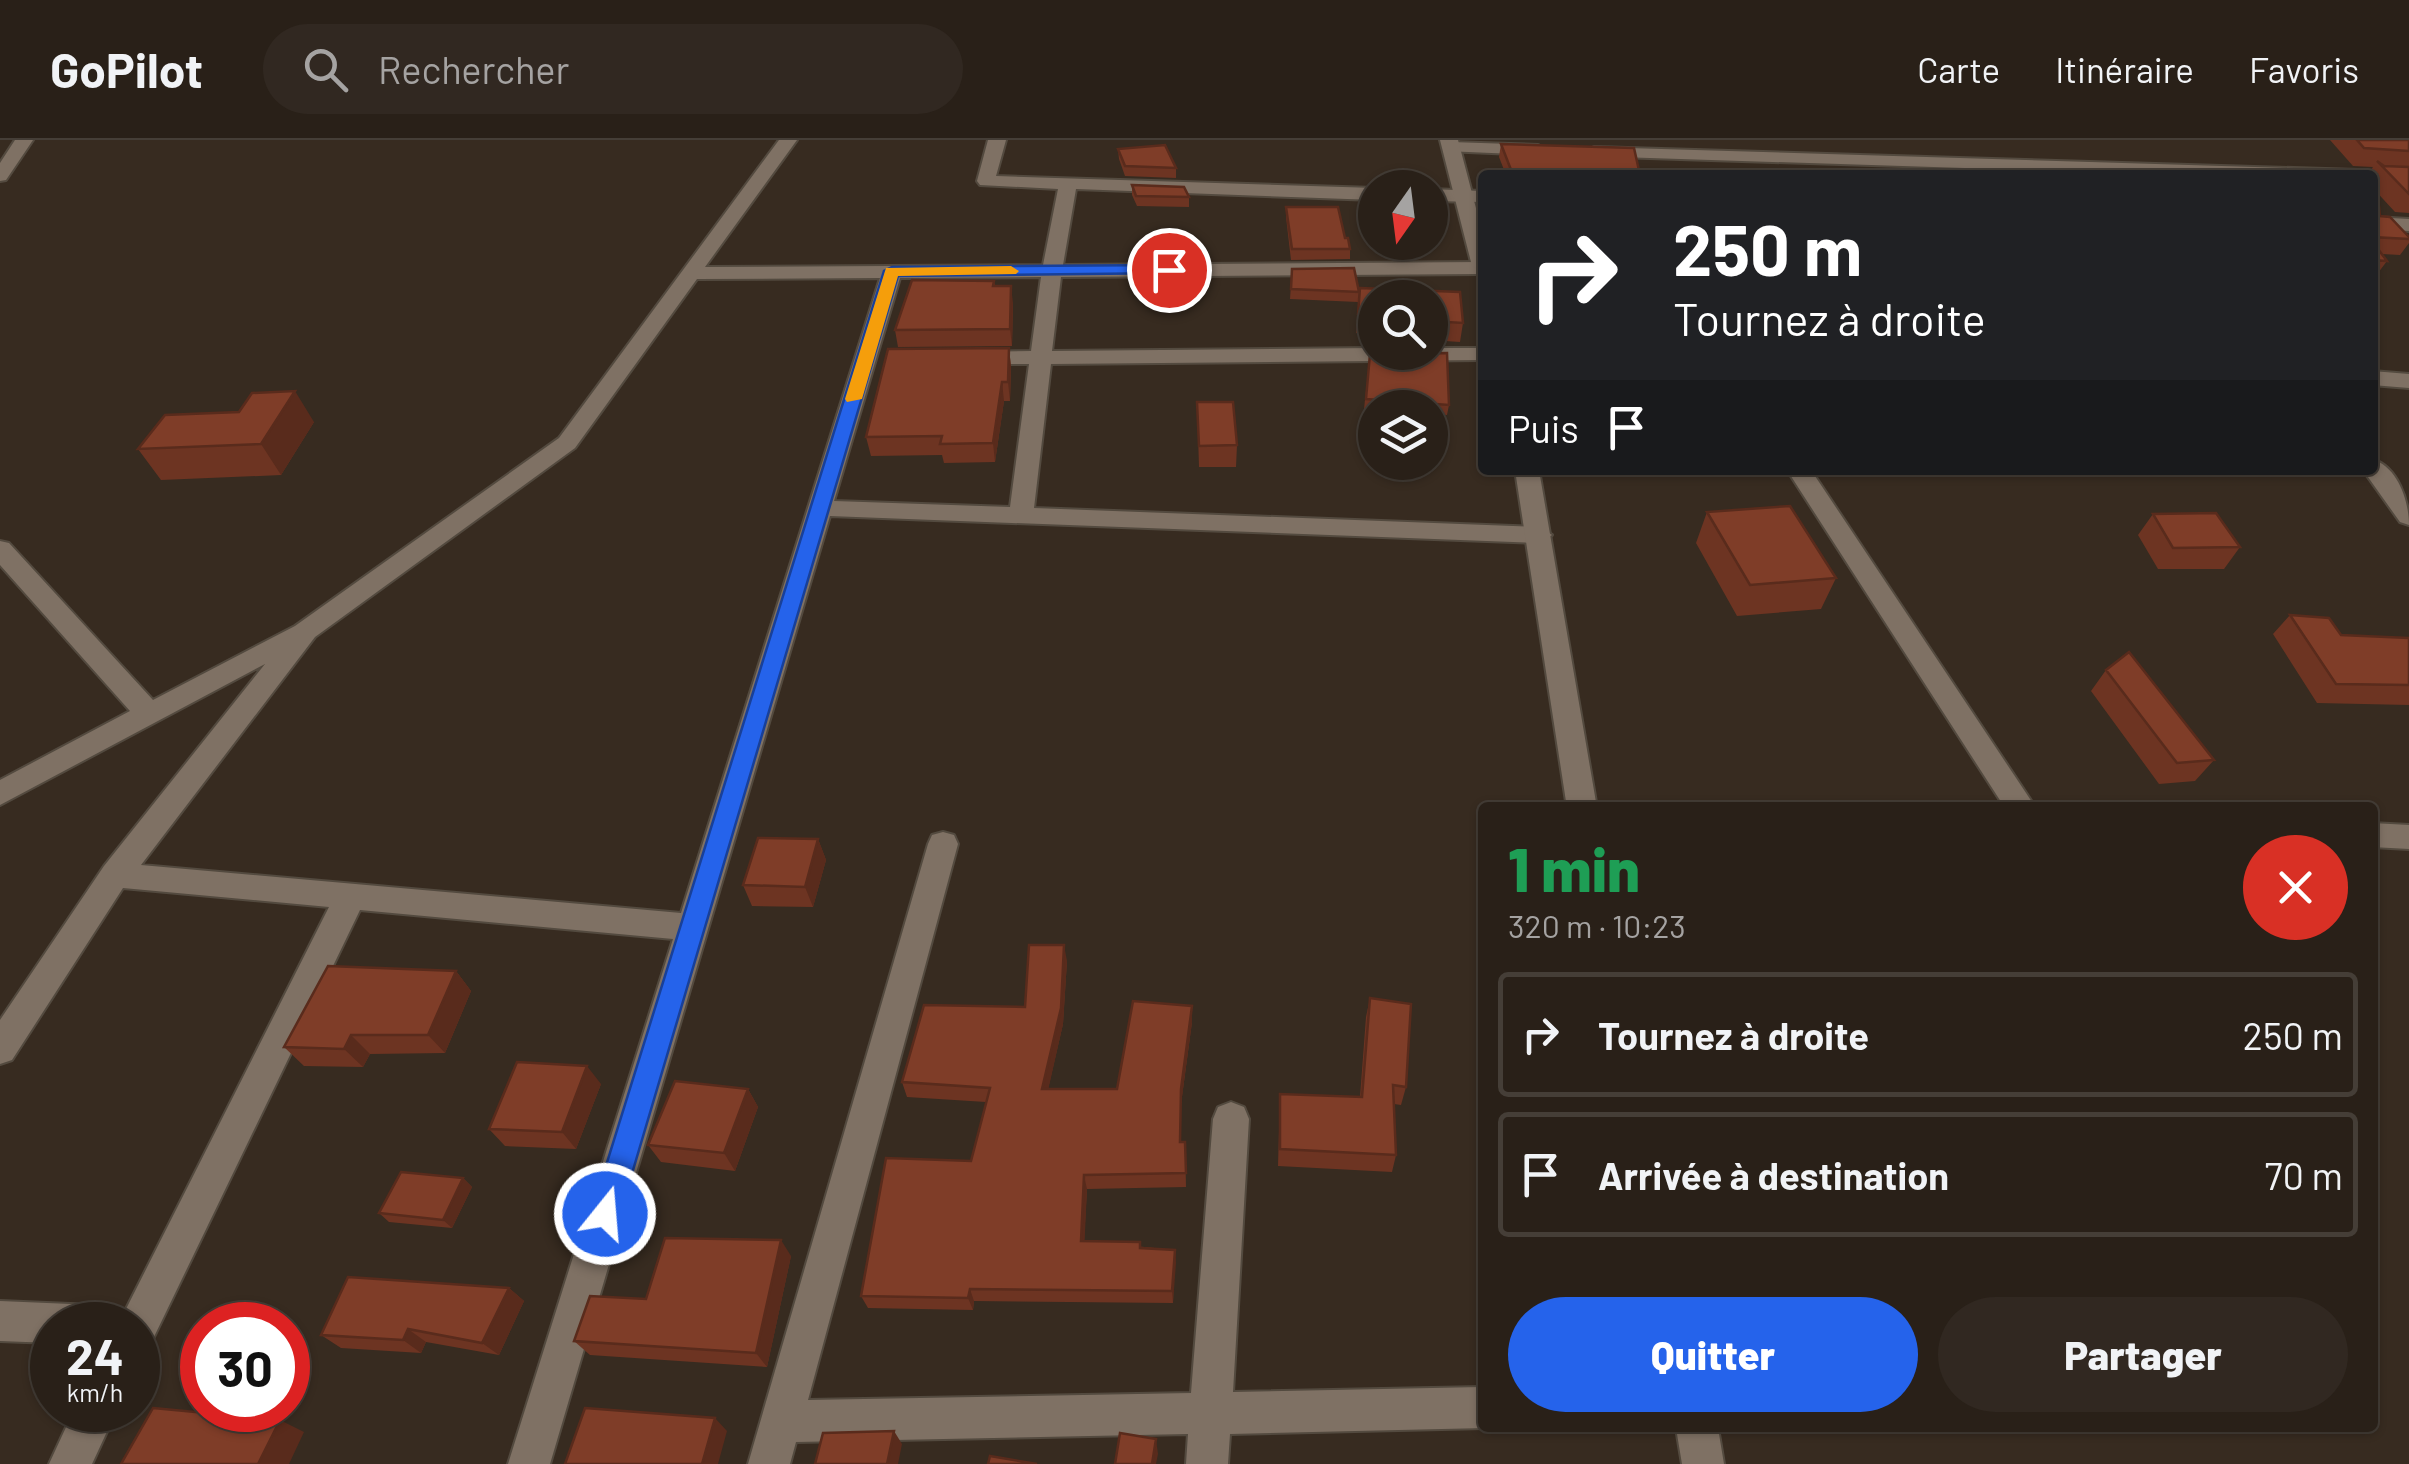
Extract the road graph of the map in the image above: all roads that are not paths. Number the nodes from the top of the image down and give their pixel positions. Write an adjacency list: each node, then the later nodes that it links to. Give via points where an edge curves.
1 (24, 140): 10 (street)
2 (788, 140): 21 (street)
3 (997, 140): 11 (street, via 986,180)
4 (1986, 140): 7 (street)
5 (1450, 144): 6 (street, via 1574,151); 14 (street)
6 (1618, 146): 7 (street)
7 (2005, 164): 8 (street)
8 (2153, 166): 9 (street)
9 (2244, 170)
10 (0, 176)
11 (1068, 183): 12 (street); 19 (street)
12 (1358, 193)
13 (1448, 196): 14 (street)
14 (1474, 197): 17 (street)
15 (2378, 224): 16 (street)
16 (2405, 229)
17 (1478, 232)
18 (1478, 267): 19 (street)
19 (1052, 270): 20 (street); 24 (street)
20 (892, 271): 21 (street); 30 (street, via 875,358)
21 (692, 272): 35 (street, via 567,443)
22 (1478, 354): 24 (street)
23 (943, 358): 24 (street)
24 (1040, 358): 31 (street)
25 (2378, 378): 26 (street)
26 (2409, 381)
27 (2378, 474): 32 (street)
28 (1528, 475): 33 (street)
29 (1801, 475): 39 (street)
30 (820, 508): 31 (street); 45 (street)
31 (1021, 516): 33 (street)
32 (2409, 518)
33 (1540, 535): 38 (street)
34 (0, 549): 36 (street)
35 (306, 631): 36 (street); 43 (street)
36 (150, 715): 37 (street)
37 (0, 794)
38 (1581, 802)
39 (2017, 802)
40 (2378, 835): 41 (street)
41 (2409, 837)
42 (943, 844): 53 (street)
43 (116, 875): 44 (street); 46 (street)
44 (349, 899): 45 (street); 48 (street)
45 (692, 928): 57 (street)
46 (0, 1049)
47 (1231, 1119): 52 (street)
48 (150, 1302)
49 (0, 1321): 50 (street)
50 (30, 1322)
51 (1478, 1408): 52 (street)
52 (1210, 1415): 53 (street); 59 (street)
53 (780, 1421): 58 (street)
54 (85, 1432): 56 (street)
55 (1698, 1432): 60 (street)
56 (70, 1464)
57 (529, 1464)
58 (769, 1464)
59 (1208, 1464)
60 (1703, 1464)

